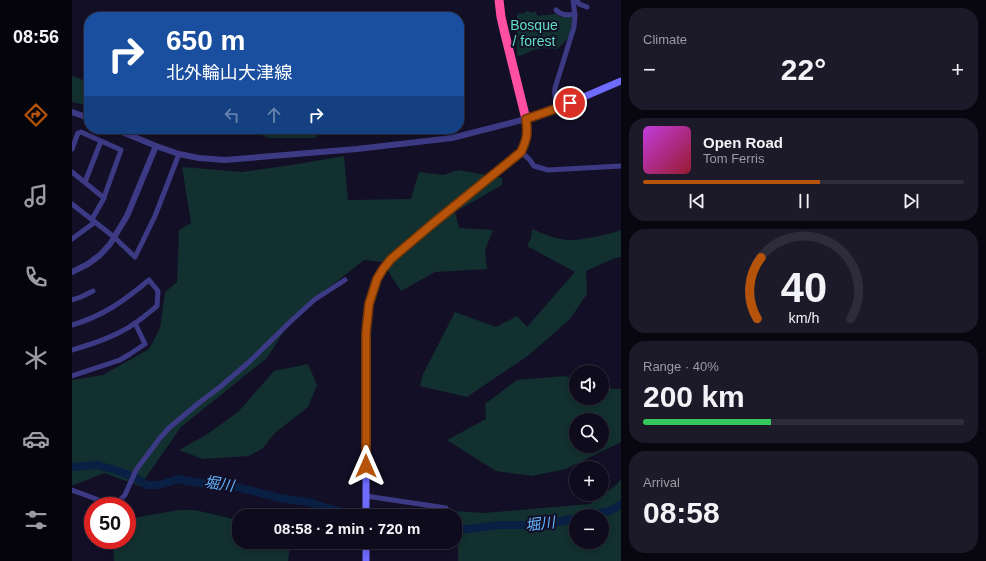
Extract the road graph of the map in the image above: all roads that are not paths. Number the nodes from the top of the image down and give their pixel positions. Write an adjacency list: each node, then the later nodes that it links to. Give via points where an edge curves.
1 (499, 0): 11 (highway)
2 (573, 0): 6 (street)
3 (577, 0): 4 (street, via 579,4)
4 (587, 7)
5 (556, 10): 6 (street, via 565,15)
6 (575, 14): 8 (street, via 572,32 554,88)
7 (621, 81): 8 (main road)
8 (558, 108): 11 (main road)
9 (72, 112): 10 (street)
10 (84, 116)
11 (526, 119): 16 (main road, via 528,131); 17 (street, via 452,138 358,149 225,160)
12 (127, 134): 14 (street)
13 (101, 141): 15 (street, via 79,132); 20 (street); 21 (street, via 121,151)
14 (156, 146): 17 (street); 26 (street, via 127,216)
15 (72, 149)
16 (521, 152): 18 (street, via 534,166 548,170); 37 (main road, via 391,259 377,279 368,310 365,344)
17 (179, 154): 26 (street, via 155,216 135,257)
18 (621, 166)
19 (72, 172): 20 (street)
20 (85, 182): 21 (street)
21 (104, 198): 25 (street)
22 (72, 204): 23 (street)
23 (77, 208): 24 (street); 25 (street)
24 (72, 211)
25 (93, 221): 26 (street); 27 (street)
26 (114, 237): 28 (street, via 100,255)
27 (72, 239)
28 (72, 272)
29 (345, 280): 36 (street, via 314,300 248,363 169,428 136,470 125,495 116,503 110,504)
30 (93, 291): 31 (street)
31 (72, 300)
32 (136, 323): 33 (street, via 157,306 158,291 149,280 113,307); 34 (street, via 103,340); 35 (street, via 145,344 120,360)
33 (72, 325)
34 (72, 350)
35 (72, 376)
36 (72, 490)
37 (366, 496): 38 (street); 39 (main road)
38 (446, 508)
39 (366, 509)
40 (366, 549): 41 (main road)
41 (366, 561)

